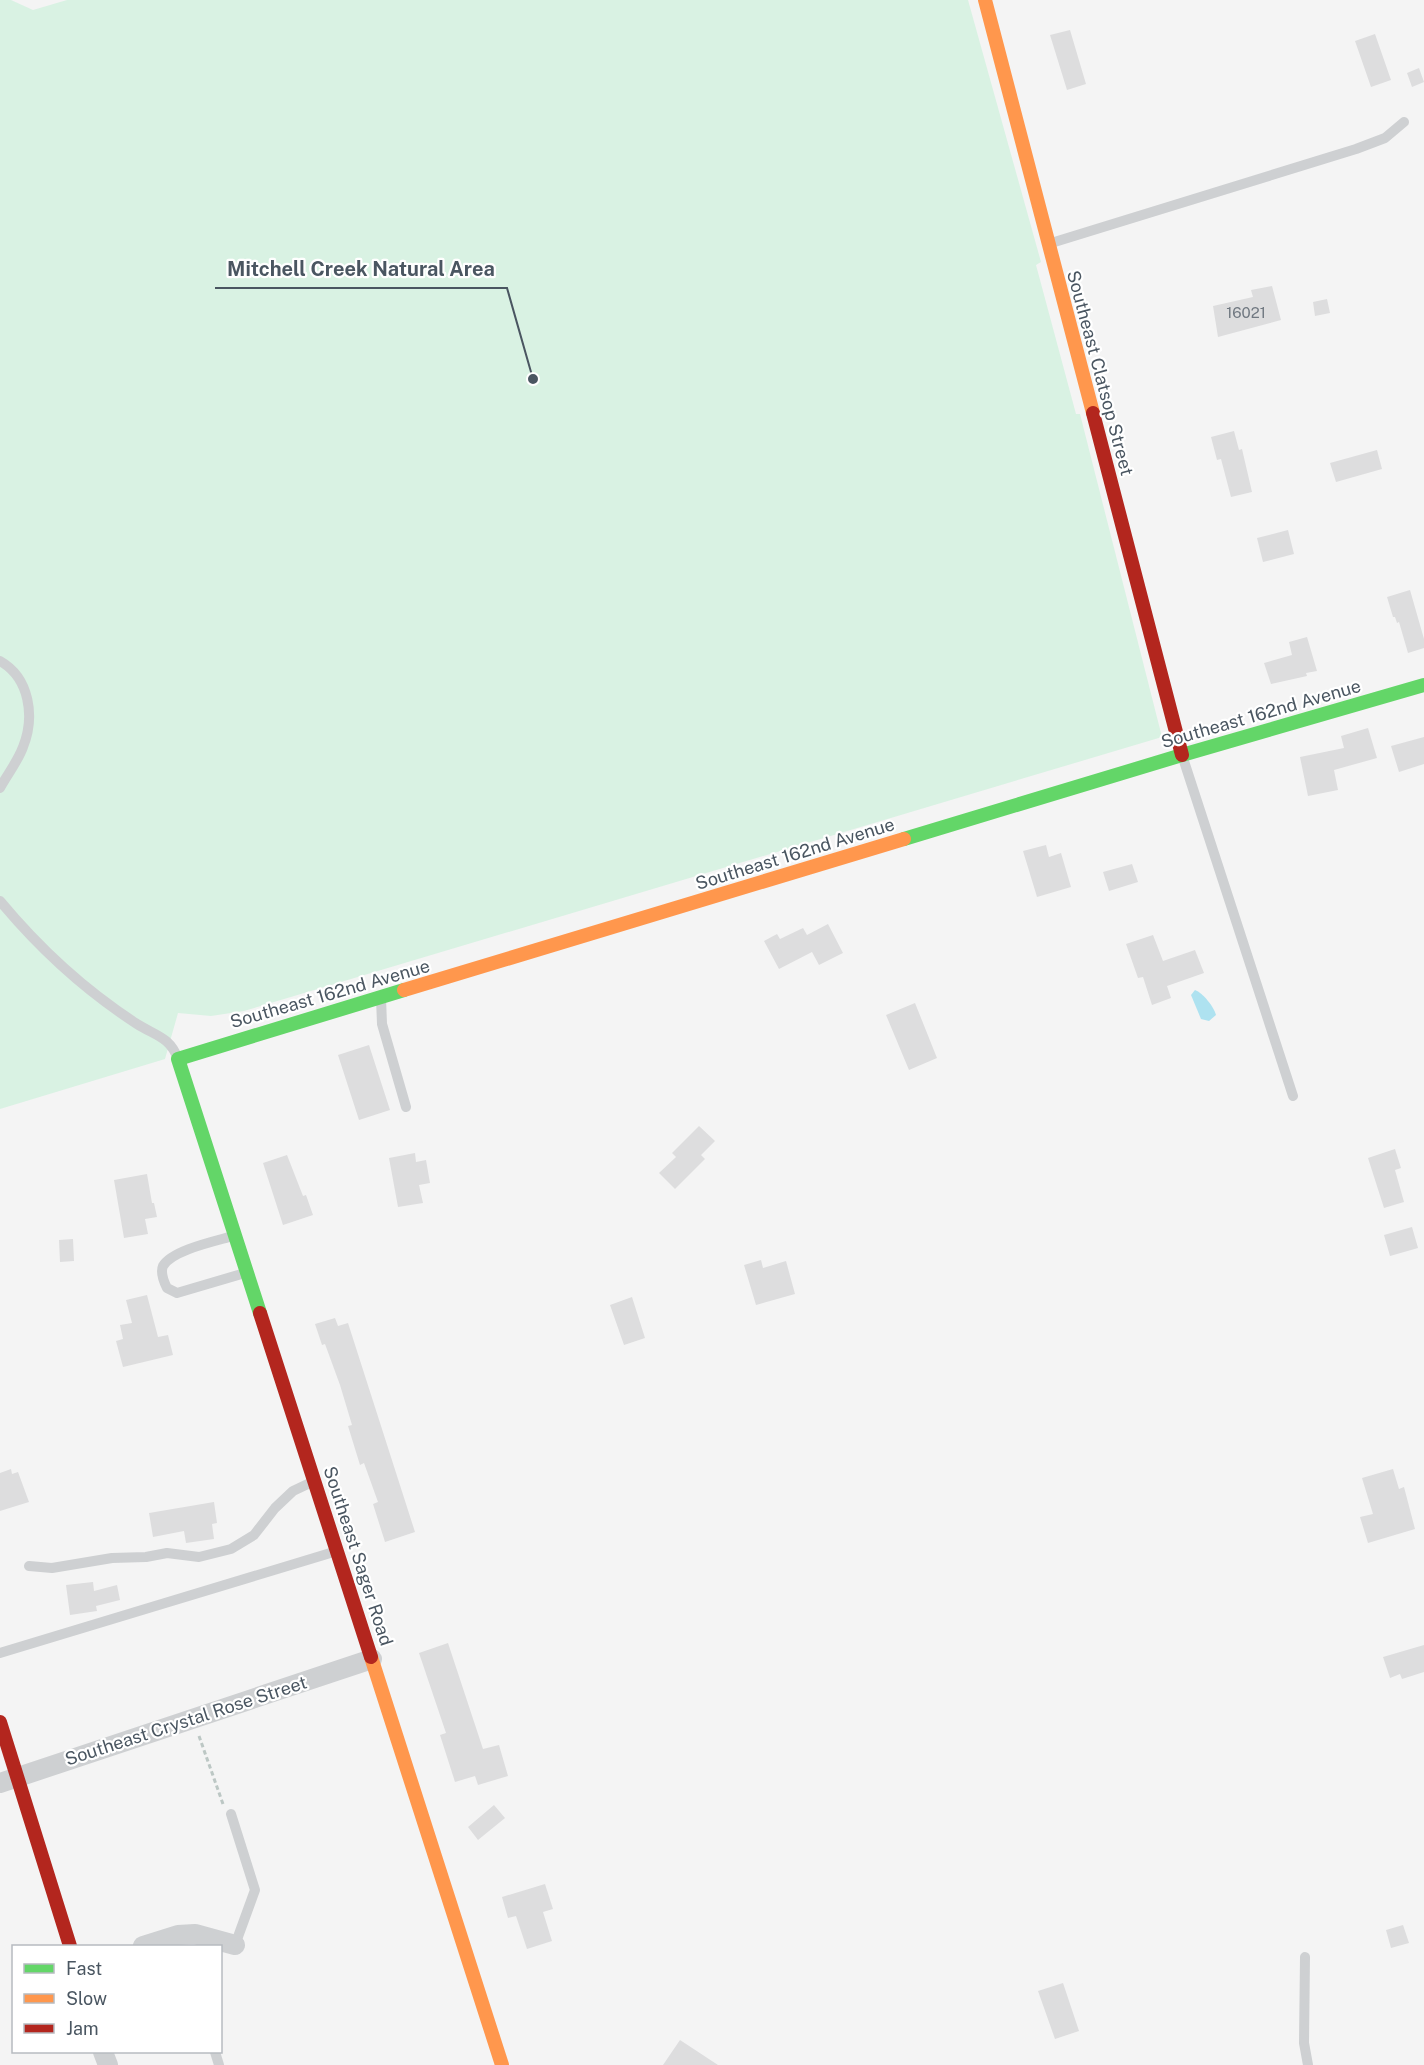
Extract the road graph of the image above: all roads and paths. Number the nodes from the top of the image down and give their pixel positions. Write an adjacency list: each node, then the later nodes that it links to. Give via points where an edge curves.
1 (985, 0): 3 (street, Southeast Clatsop Street)
2 (1404, 122): 3 (lane, via 1385,138 1356,149)
3 (1048, 244): 6 (street, Southeast Clatsop Street)
4 (0, 661): 7 (lane, via 9,666 26,690 30,718 23,748)
5 (1424, 685): 6 (street, Southeast 162nd Avenue)
6 (1182, 755): 9 (street, Southeast 162nd Avenue); 11 (lane)
7 (0, 788)
8 (0, 901): 10 (lane, via 102,1001 172,1045)
9 (381, 998): 10 (street, Southeast 162nd Avenue); 12 (lane, via 382,1024)
10 (178, 1059): 13 (street, Southeast Sager Road)
11 (1293, 1096)
12 (406, 1107)
13 (236, 1235): 14 (street, Southeast Sager Road); 14 (lane, via 174,1256 163,1266 162,1277 167,1288 177,1293)
14 (247, 1272): 15 (street, Southeast Sager Road)
15 (315, 1480): 16 (street, Southeast Sager Road); 17 (lane, via 293,1491 254,1535 231,1549 199,1557 167,1553 52,1568)
16 (337, 1551): 18 (lane); 19 (street, Southeast Sager Road)
17 (29, 1566)
18 (0, 1653)
19 (372, 1659): 20 (street, Southeast Crystal Rose Street); 29 (street, Southeast Sager Road)
20 (193, 1719): 22 (street, Southeast Crystal Rose Street); 23 (path, via 223,1806)
21 (0, 1722): 22 (street)
22 (9, 1780): 25 (street)
23 (231, 1814): 27 (lane, via 255,1890)
24 (180, 1941): 26 (street); 27 (street, via 195,1934)
25 (69, 1945)
26 (155, 1945)
27 (236, 1945)
28 (1305, 1957): 30 (lane, via 1304,2043)
29 (502, 2065)
30 (1308, 2065)

